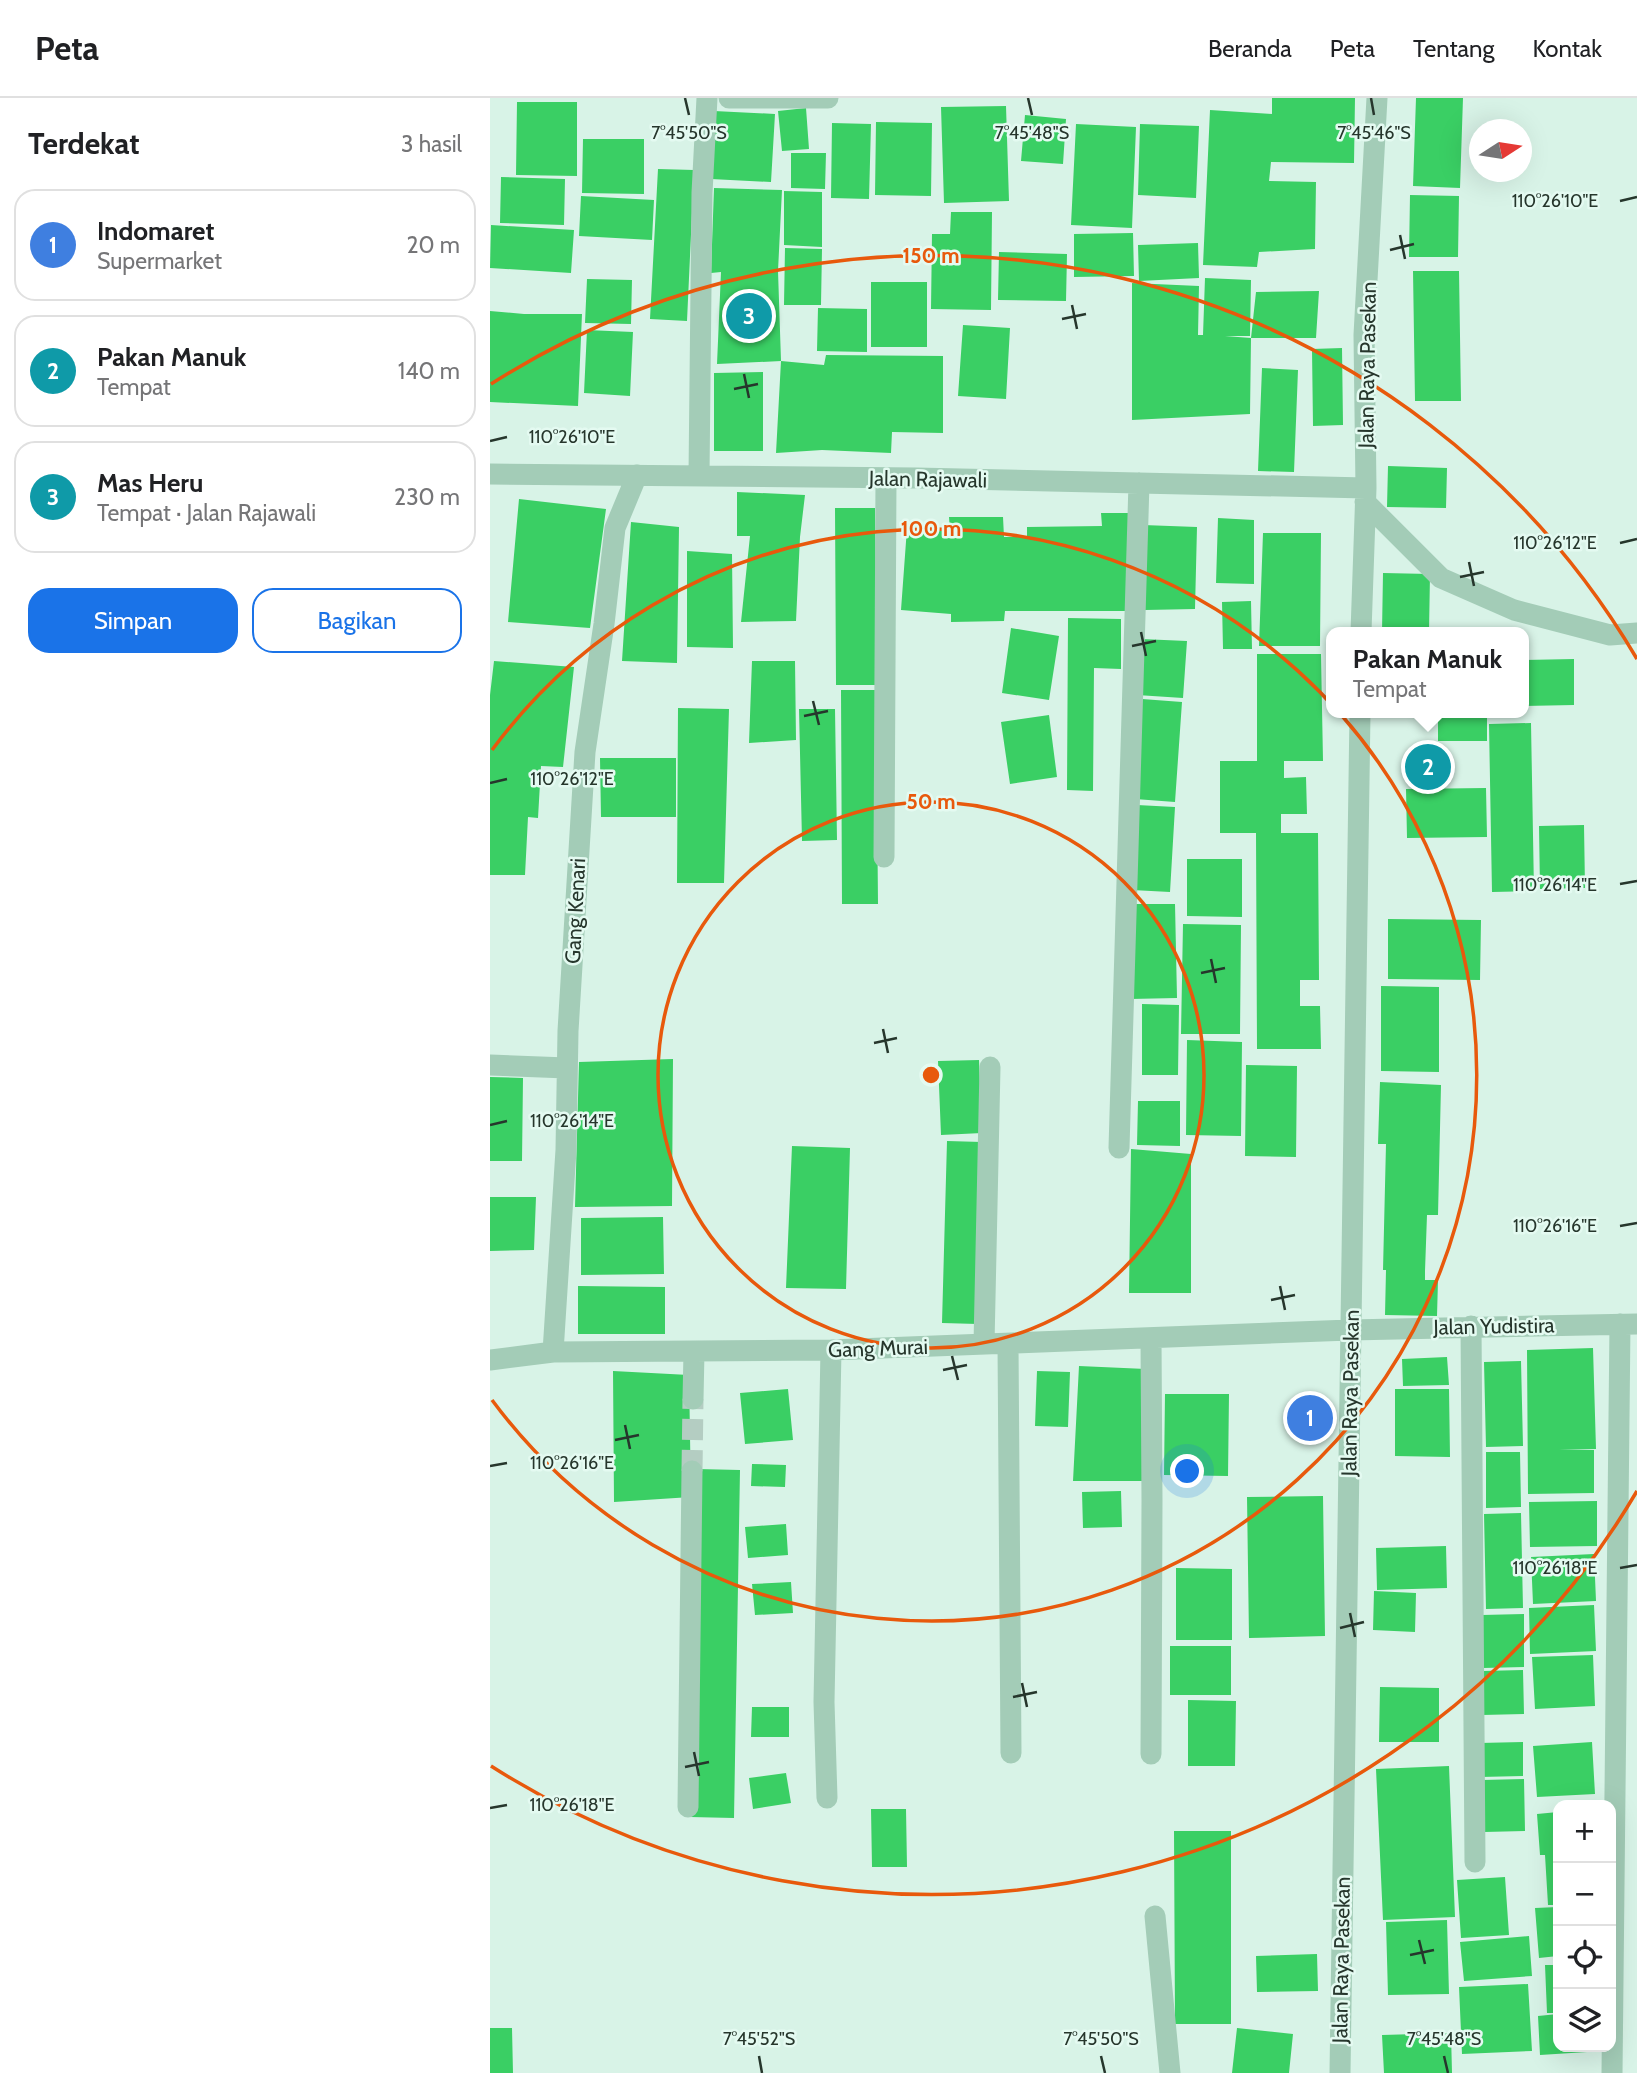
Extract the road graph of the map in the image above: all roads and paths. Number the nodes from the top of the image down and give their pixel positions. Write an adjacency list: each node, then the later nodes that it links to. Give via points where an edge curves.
1 (707, 98): 7 (street)
2 (729, 98): 3 (street)
3 (828, 98)
4 (1377, 98): 10 (street, Jalan Raya Pasekan, via 1364,335)
5 (490, 474): 6 (street, Jalan Rajawali)
6 (637, 475): 7 (street, Jalan Rajawali); 17 (street, Gang Kenari, via 615,527 585,752)
7 (699, 476): 8 (street, Jalan Rajawali)
8 (886, 478): 9 (street, Jalan Rajawali); 14 (street)
9 (1139, 483): 10 (street, Jalan Rajawali); 18 (street)
10 (1366, 495): 11 (street, Jalan Raya Pasekan); 12 (street, via 1441,578 1514,610 1610,635)
11 (1361, 627)
12 (1637, 633)
13 (1360, 718): 21 (street, Jalan Raya Pasekan)
14 (884, 857)
15 (490, 1065): 17 (street)
16 (990, 1067): 24 (street)
17 (567, 1068): 26 (street, Gang Kenari)
18 (1119, 1148)
19 (1628, 1324): 20 (street, Jalan Yudistira); 39 (street)
20 (1471, 1326): 21 (street, Jalan Yudistira); 35 (street)
21 (1350, 1330): 22 (street, Gang Murai); 38 (street, Jalan Raya Pasekan)
22 (1151, 1338): 23 (street, Gang Murai); 32 (street)
23 (1008, 1343): 24 (street, Gang Murai); 31 (street)
24 (984, 1344): 25 (street, Gang Murai)
25 (831, 1350): 27 (street, Gang Murai); 33 (street, via 824,1702)
26 (552, 1352): 27 (street, Gang Murai); 28 (street, Gang Murai)
27 (694, 1352): 29 (street)
28 (490, 1360)
29 (693, 1399)
30 (692, 1471): 34 (street)
31 (1012, 1753)
32 (1151, 1754)
33 (827, 1797)
34 (688, 1807)
35 (1475, 1862)
36 (1155, 1916): 37 (street)
37 (1170, 2073)
38 (1340, 2073)
39 (1612, 2073)

